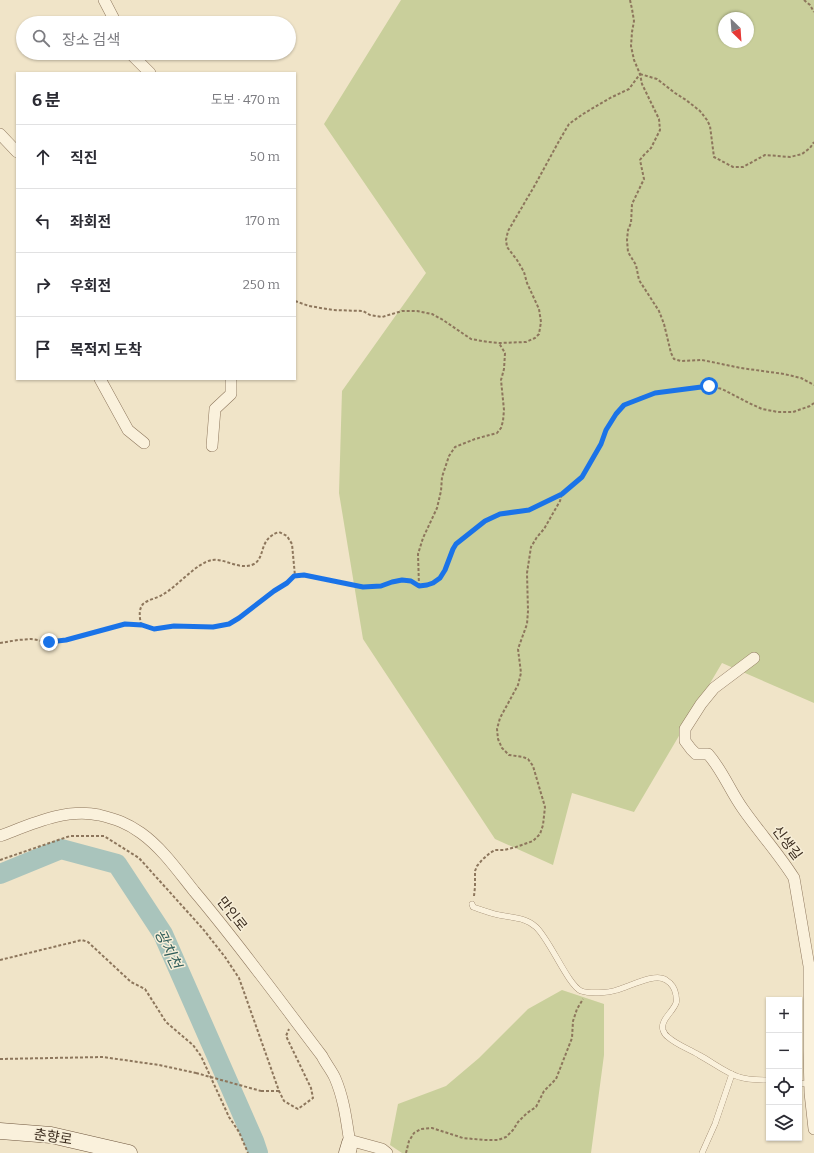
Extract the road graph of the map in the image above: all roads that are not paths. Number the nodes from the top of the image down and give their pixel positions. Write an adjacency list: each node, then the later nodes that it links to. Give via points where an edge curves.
1 (104, 0): 2 (street)
2 (112, 16)
3 (137, 60): 4 (street)
4 (149, 72)
5 (0, 134): 6 (street)
6 (16, 151)
7 (101, 380): 9 (street, via 128,430)
8 (231, 380): 10 (street, via 231,394 215,409)
9 (144, 443)
10 (212, 446)
11 (754, 658): 16 (street, 신생길, via 714,688 685,729 685,741 696,754 708,754 717,764 742,808 794,878 809,966 809,1051)
12 (0, 836): 19 (street, 만인로, via 47,818 72,814 98,815 122,822 142,834 163,853 215,916 322,1056 334,1077 343,1103)
13 (472, 904): 14 (lane, via 473,907 499,915 520,918 537,928 580,991 605,993 644,980 664,979 676,992 674,1008 662,1024 666,1036)
14 (732, 1074): 15 (lane, via 739,1078); 22 (lane)
15 (766, 1080)
16 (804, 1084): 17 (street, 신생길)
17 (814, 1129)
18 (0, 1131): 20 (street, 춘향로, via 51,1135)
19 (349, 1147): 21 (street, via 382,1149)
20 (129, 1153)
21 (387, 1153)
22 (702, 1153)

